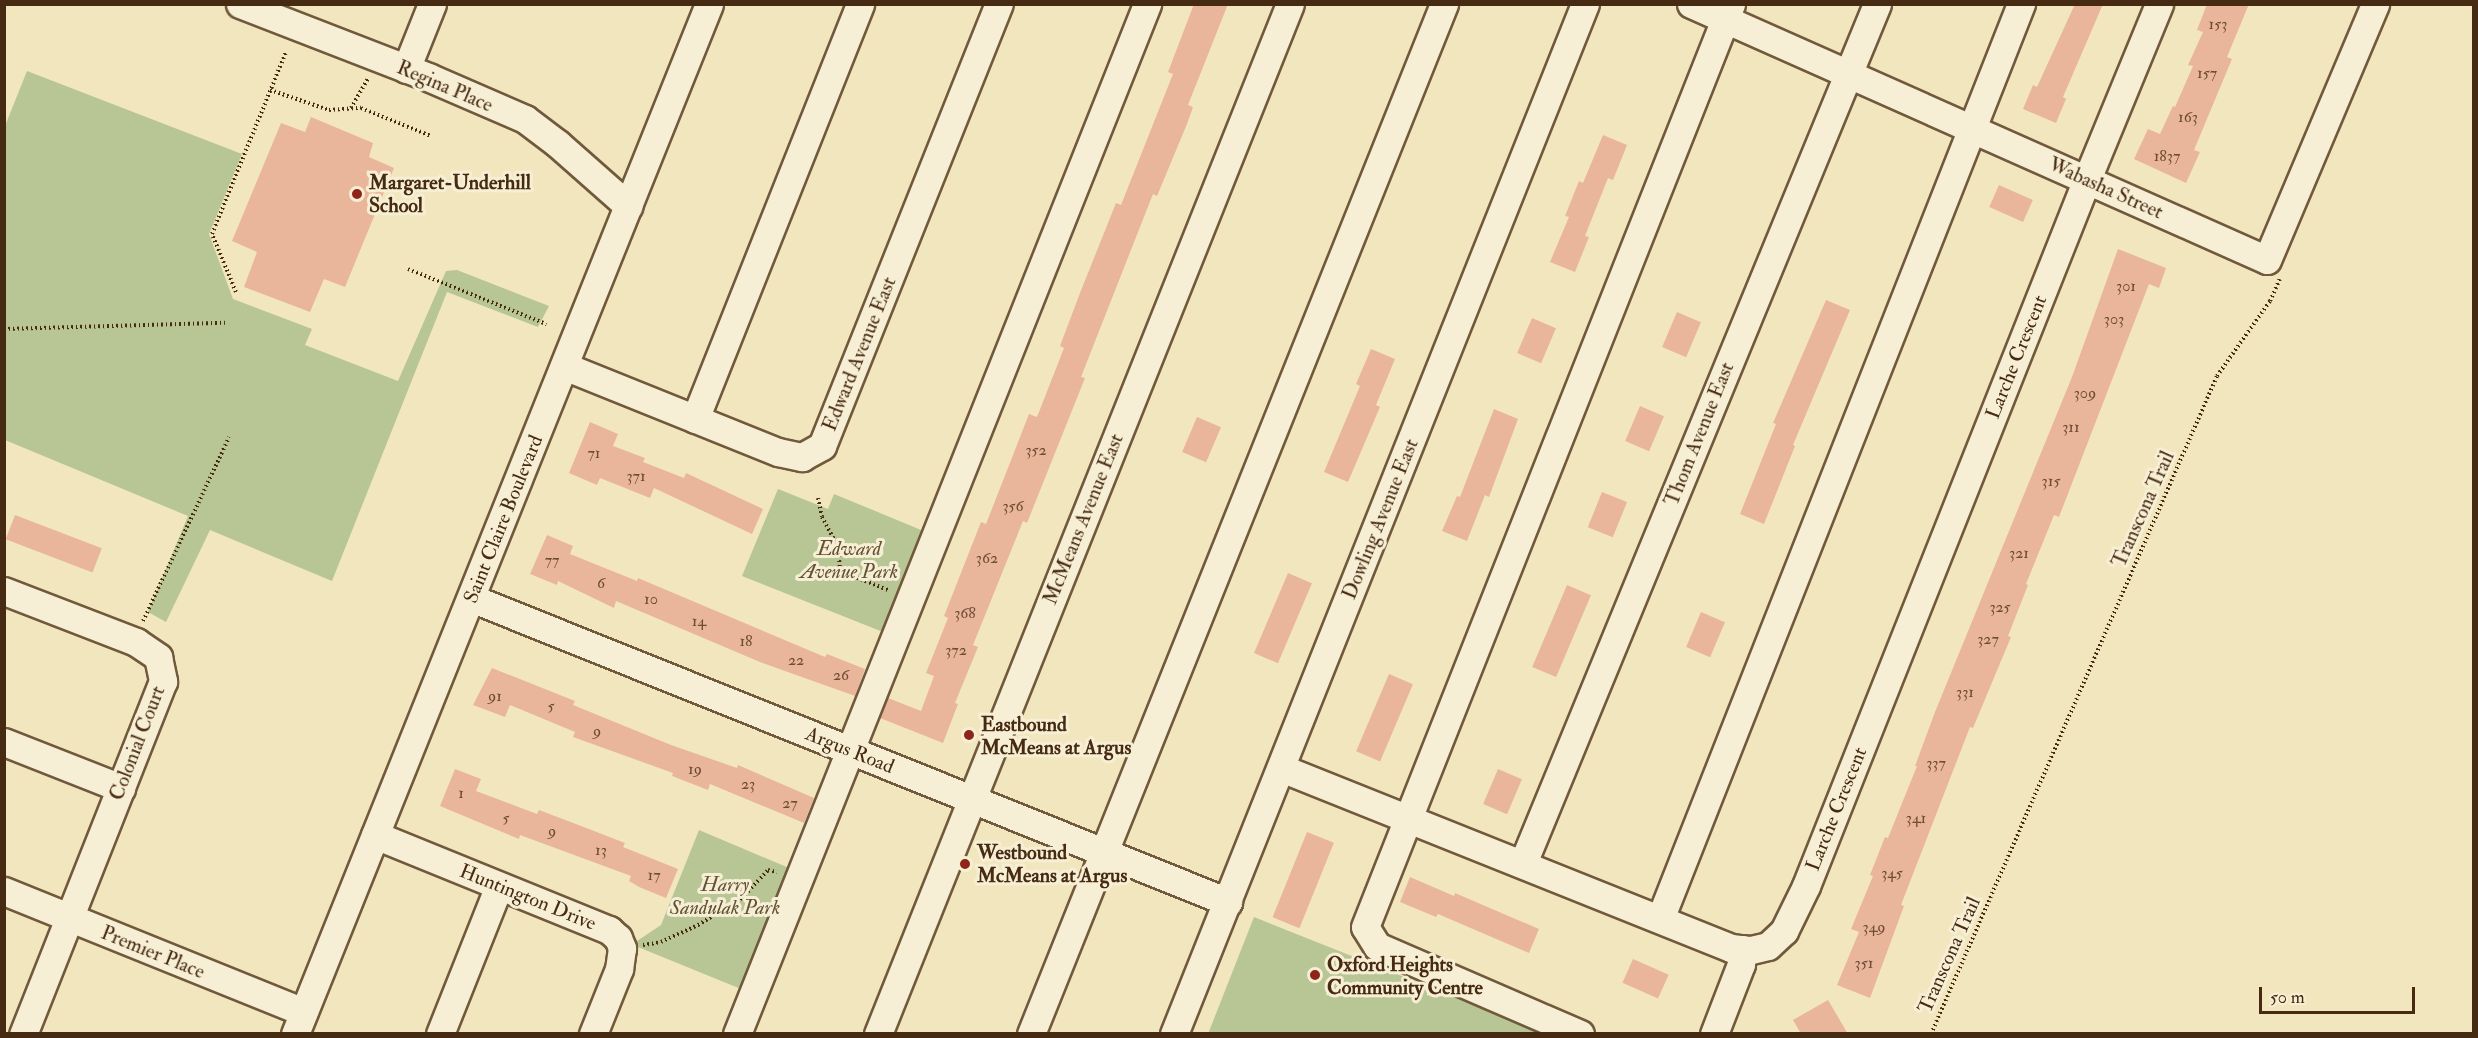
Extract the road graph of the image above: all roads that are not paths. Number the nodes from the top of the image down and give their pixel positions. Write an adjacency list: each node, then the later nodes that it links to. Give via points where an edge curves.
1 (240, 4): 15 (street, Regina Place)
2 (432, 4): 17 (street)
3 (709, 4): 21 (street, Saint Claire Boulevard)
4 (860, 4): 23 (street)
5 (999, 4): 23 (street, Edward Avenue East, via 822,446 802,457 778,452)
6 (1147, 4): 27 (street)
7 (1290, 4): 30 (street, McMeans Avenue East)
8 (1444, 4): 33 (street)
9 (1585, 4): 28 (street, Dowling Avenue East)
10 (1691, 4): 16 (street, Wabasha Street)
11 (1877, 4): 18 (street, Thom Avenue East)
12 (2021, 4): 19 (street)
13 (2159, 4): 20 (street, Larche Crescent)
14 (2375, 4): 20 (street, Wabasha Street, via 2274,268)
15 (278, 12): 17 (street, Regina Place)
16 (1728, 12): 18 (street, Wabasha Street); 31 (street)
17 (406, 69): 21 (street, Regina Place, via 525,119)
18 (1847, 73): 19 (street, Wabasha Street); 34 (street, Thom Avenue East)
19 (1970, 128): 20 (street, Wabasha Street); 39 (street)
20 (2087, 179): 40 (street, Larche Crescent, via 1806,886 1784,931 1768,946 1751,951)
21 (628, 206): 22 (street, Saint Claire Boulevard)
22 (564, 366): 23 (street, Edward Avenue East); 25 (street, Saint Claire Boulevard)
23 (695, 419)
24 (4, 591): 29 (street, Colonial Court, via 136,642 158,657 163,681)
25 (471, 598): 27 (street, Argus Road); 32 (street, Saint Claire Boulevard)
26 (4, 742): 29 (street)
27 (850, 751): 30 (street, Argus Road); 45 (street)
28 (1281, 768): 31 (street, Larche Crescent); 37 (street, Dowling Avenue East)
29 (121, 788): 38 (street, Colonial Court)
30 (971, 799): 33 (street, Argus Road); 46 (street, McMeans Avenue East)
31 (1407, 818): 34 (street, Larche Crescent); 49 (street, via 1365,927 1377,946)
32 (375, 835): 35 (street, Huntington Drive); 41 (street, Saint Claire Boulevard)
33 (1103, 854): 37 (street, Argus Road); 47 (street)
34 (1523, 863): 39 (street, Larche Crescent)
35 (499, 886): 43 (street); 44 (street, Huntington Drive, via 609,930 618,938 622,948 619,969)
36 (4, 891): 38 (street, Premier Place)
37 (1228, 902): 48 (street, Dowling Avenue East)
38 (69, 917): 41 (street, Premier Place); 42 (street, Colonial Court)
39 (1660, 919): 40 (street, Larche Crescent)
40 (1742, 949): 50 (street, via 1741,964)
41 (299, 1023)
42 (23, 1034)
43 (440, 1034)
44 (593, 1034)
45 (737, 1034)
46 (878, 1034)
47 (1031, 1034)
48 (1174, 1034)
49 (1580, 1034)
50 (1714, 1034)

